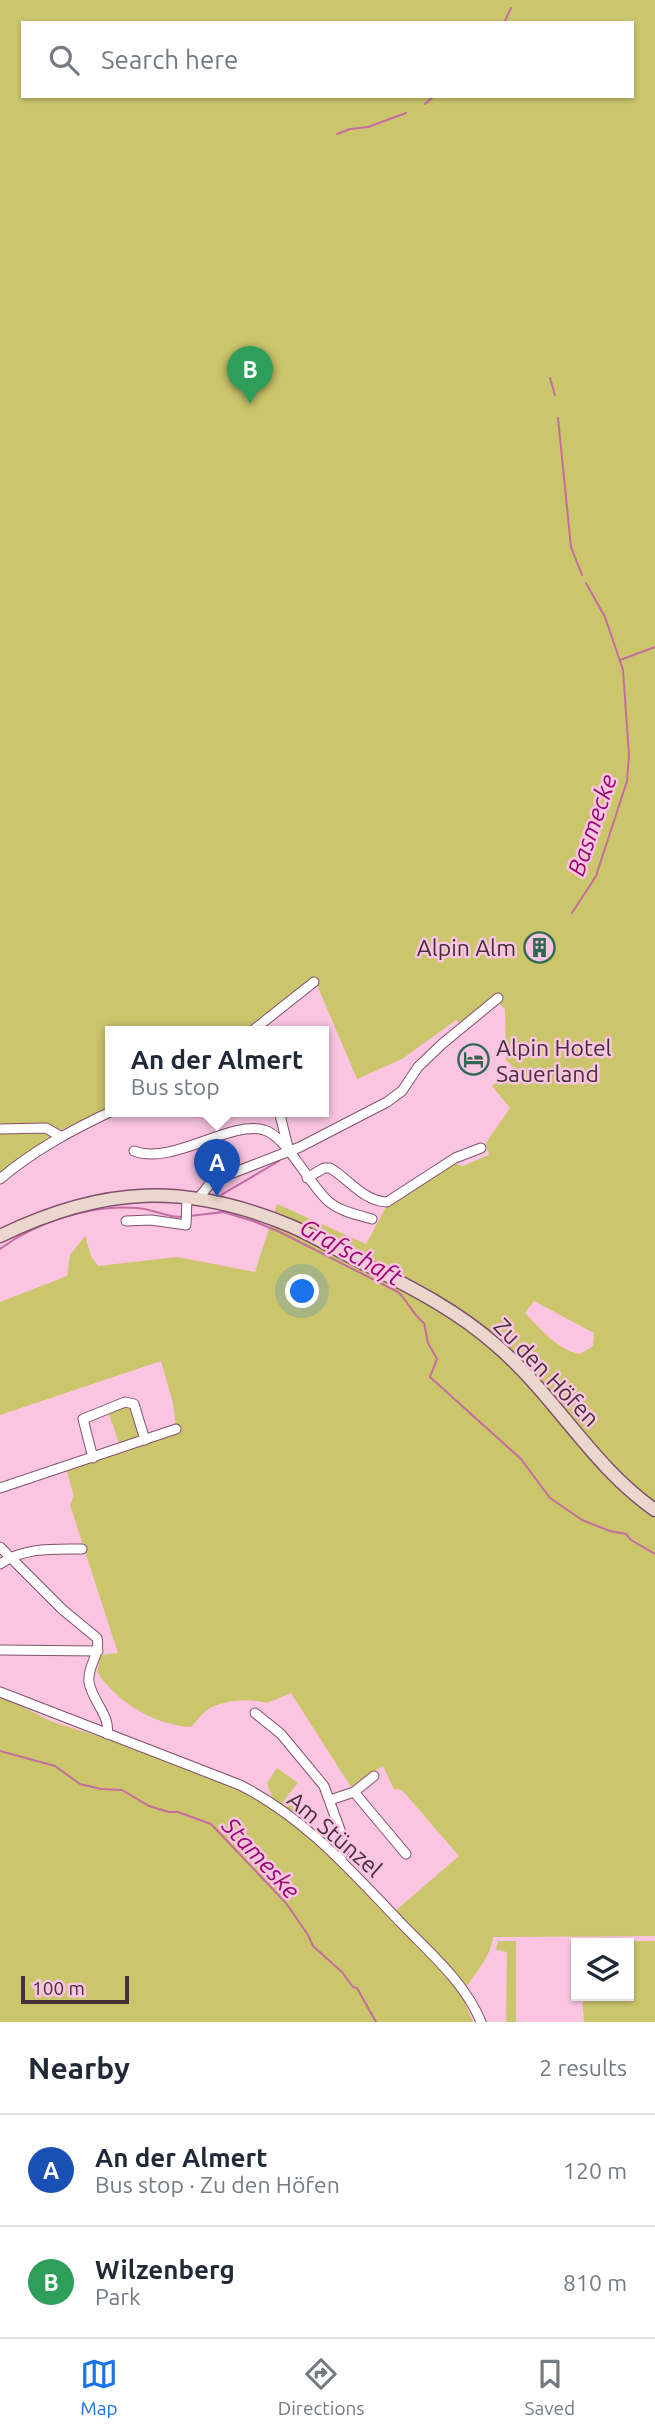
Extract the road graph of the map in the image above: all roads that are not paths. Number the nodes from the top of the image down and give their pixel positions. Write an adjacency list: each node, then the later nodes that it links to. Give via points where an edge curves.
1 (314, 982): 3 (street)
2 (498, 998): 10 (street, via 425,1060 398,1094)
3 (259, 1026)
4 (105, 1115): 7 (street)
5 (280, 1117): 10 (street)
6 (0, 1129): 7 (street, via 47,1128)
7 (60, 1136): 12 (street)
8 (481, 1148): 11 (street, via 454,1158 387,1202 366,1195 330,1168)
9 (134, 1152): 10 (street, via 161,1154 262,1129 278,1137)
10 (289, 1152): 11 (street); 13 (street, via 212,1181)
11 (307, 1178): 14 (street, via 335,1206)
12 (0, 1179)
13 (192, 1198): 15 (street, via 186,1225); 16 (street, Zu den Höfen, via 135,1196 90,1202); 21 (street, Zu den Höfen, via 295,1228 448,1309 498,1346 606,1466)
14 (372, 1219)
15 (126, 1221)
16 (0, 1236)
17 (176, 1429): 18 (street)
18 (145, 1440): 19 (street); 19 (street, via 134,1404 125,1402 83,1419)
19 (93, 1458): 20 (street)
20 (0, 1488)
21 (655, 1510)
22 (0, 1547): 24 (street)
23 (82, 1549): 24 (street, via 37,1549)
24 (10, 1558): 25 (street); 27 (street, via 95,1635)
25 (0, 1564)
26 (0, 1650): 27 (street)
27 (98, 1651): 30 (street, via 89,1681 108,1723)
28 (0, 1692): 30 (street, Am Stünzel)
29 (255, 1713): 33 (street, via 293,1748)
30 (107, 1734): 35 (street, Am Stünzel, via 256,1793)
31 (374, 1776): 32 (street)
32 (354, 1792): 33 (street); 34 (street)
33 (330, 1800): 35 (street, via 344,1841)
34 (406, 1854)
35 (341, 1858): 36 (street, Am Stünzel, via 443,1967)
36 (481, 2022)

